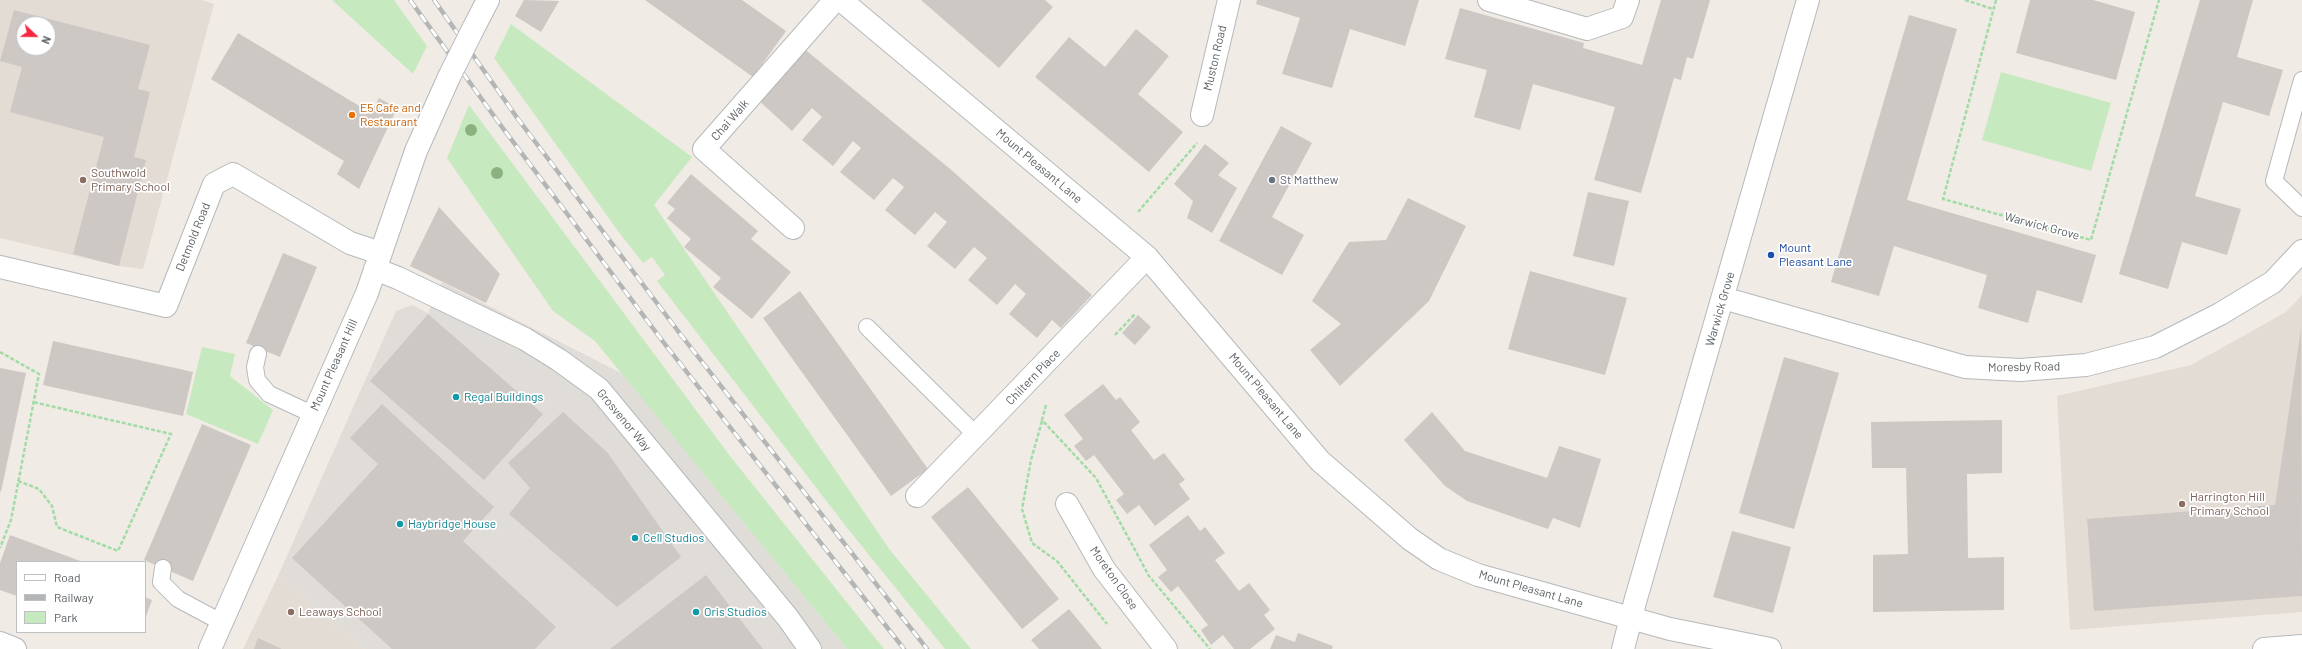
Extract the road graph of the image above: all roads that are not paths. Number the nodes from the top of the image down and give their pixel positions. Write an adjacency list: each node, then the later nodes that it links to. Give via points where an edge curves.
1 (488, 0): 14 (street, Mount Pleasant Hill, bridge, via 449,77 416,151)
2 (835, 0): 11 (street, Chai Walk, via 704,149)
3 (841, 0): 13 (street, Mount Pleasant Lane)
4 (1229, 0): 9 (street, Muston Road)
5 (1488, 0): 6 (street, via 1587,29 1622,18)
6 (1628, 0)
7 (1808, 0): 16 (street, Warwick Grove)
8 (2302, 80): 10 (lane, via 2274,181)
9 (1202, 115)
10 (2302, 208)
11 (793, 228)
12 (2302, 251): 16 (street, Moresby Road, via 2273,282 2220,314 2155,347 2086,365 2020,370 1965,367)
13 (1147, 257): 20 (street, Chiltern Place); 24 (street, Mount Pleasant Lane, via 1320,461 1410,539 1439,559 1478,575)
14 (377, 261): 15 (street, Detmold Road, via 233,174 214,184 166,306); 19 (street, Mount Pleasant Hill, via 367,293); 30 (street, Grosvenor Way, via 398,278 525,339 599,389 788,618)
15 (0, 266)
16 (1724, 298): 24 (street, Warwick Grove)
17 (867, 327): 20 (lane)
18 (258, 354): 19 (lane, via 255,367 257,380 269,394)
19 (312, 414): 25 (street, Mount Pleasant Hill)
20 (976, 435): 21 (street, Chiltern Place)
21 (917, 496)
22 (1067, 504): 31 (street, Moreton Close, via 1104,569)
23 (164, 568): 25 (lane, via 161,582 178,599)
24 (1630, 617): 32 (street, Warwick Grove); 33 (street, Mount Pleasant Lane, via 1670,629)
25 (221, 622): 29 (street, Mount Pleasant Hill)
26 (0, 643): 28 (street)
27 (2302, 646): 34 (street)
28 (15, 649)
29 (210, 649)
30 (810, 649)
31 (1166, 649)
32 (1623, 649)
33 (1770, 649)
34 (2264, 649)

